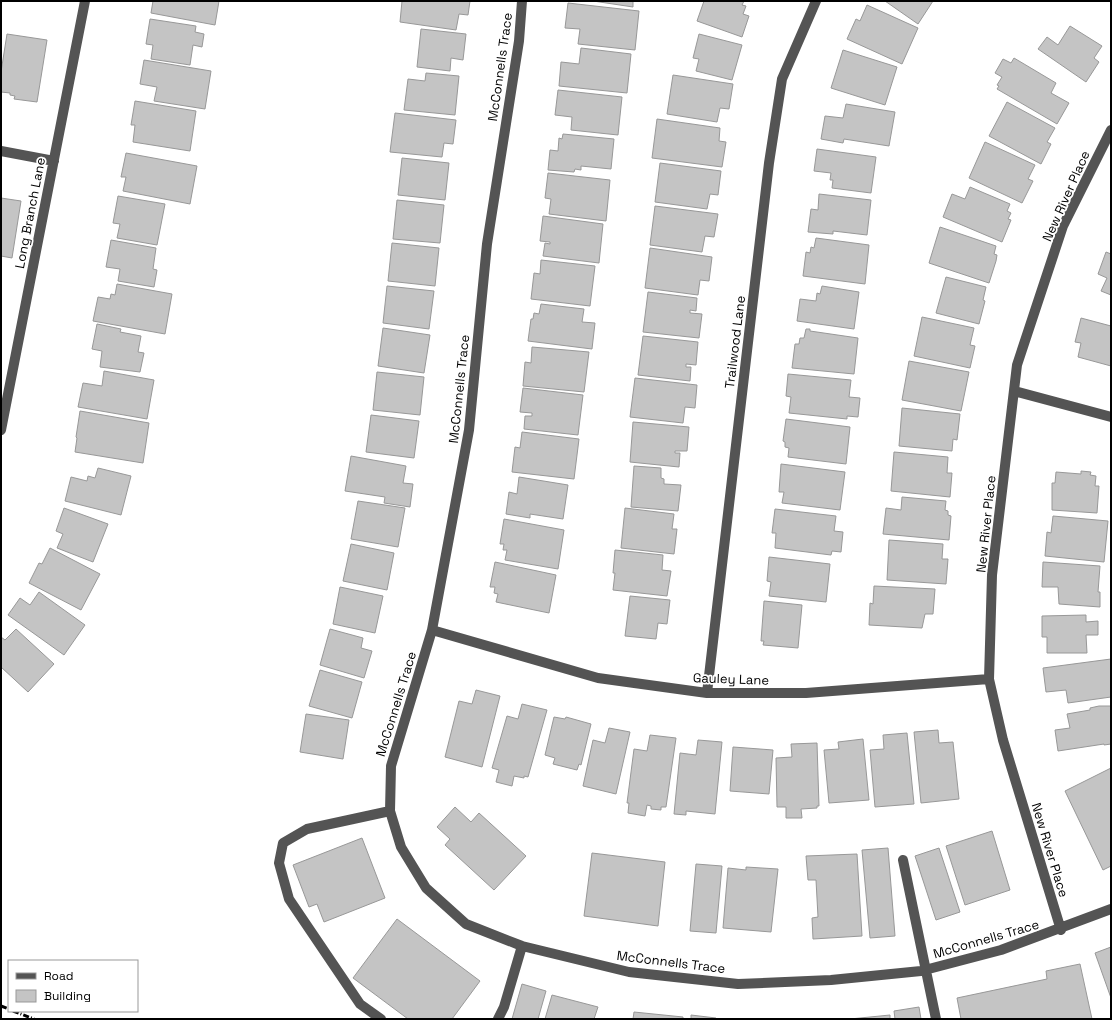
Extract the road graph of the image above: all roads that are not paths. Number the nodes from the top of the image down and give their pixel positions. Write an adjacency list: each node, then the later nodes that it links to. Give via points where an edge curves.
1 (85, 1): 6 (street, Long Branch Lane)
2 (522, 1): 10 (street, McConnells Trace, via 519,42 487,244 469,430)
3 (816, 1): 12 (street, Trailwood Lane, via 782,79 769,162)
4 (1111, 130): 7 (street, New River Place, via 1064,226 1017,366)
5 (1, 151): 6 (street)
6 (54, 161): 9 (street, Long Branch Lane)
7 (1014, 391): 8 (street); 11 (street, New River Place, via 992,575)
8 (1111, 417)
9 (1, 430)
10 (432, 630): 12 (street, Gauley Lane, via 598,678); 13 (street, McConnells Trace, via 391,766)
11 (989, 679): 12 (street, Gauley Lane, via 806,693); 16 (street, New River Place, via 1003,740)
12 (707, 693)
13 (390, 811): 17 (street, McConnells Trace, via 401,847 426,888 466,924); 19 (street, via 307,829 283,843 279,863 289,899 360,1004)
14 (903, 860): 18 (street)
15 (1111, 909): 16 (street, McConnells Trace)
16 (1061, 930): 18 (street, McConnells Trace, via 1002,950)
17 (522, 946): 18 (street, McConnells Trace, via 629,972 738,984 832,980); 20 (street)
18 (925, 970): 21 (street)
19 (381, 1019)
20 (498, 1019)
21 (936, 1019)

